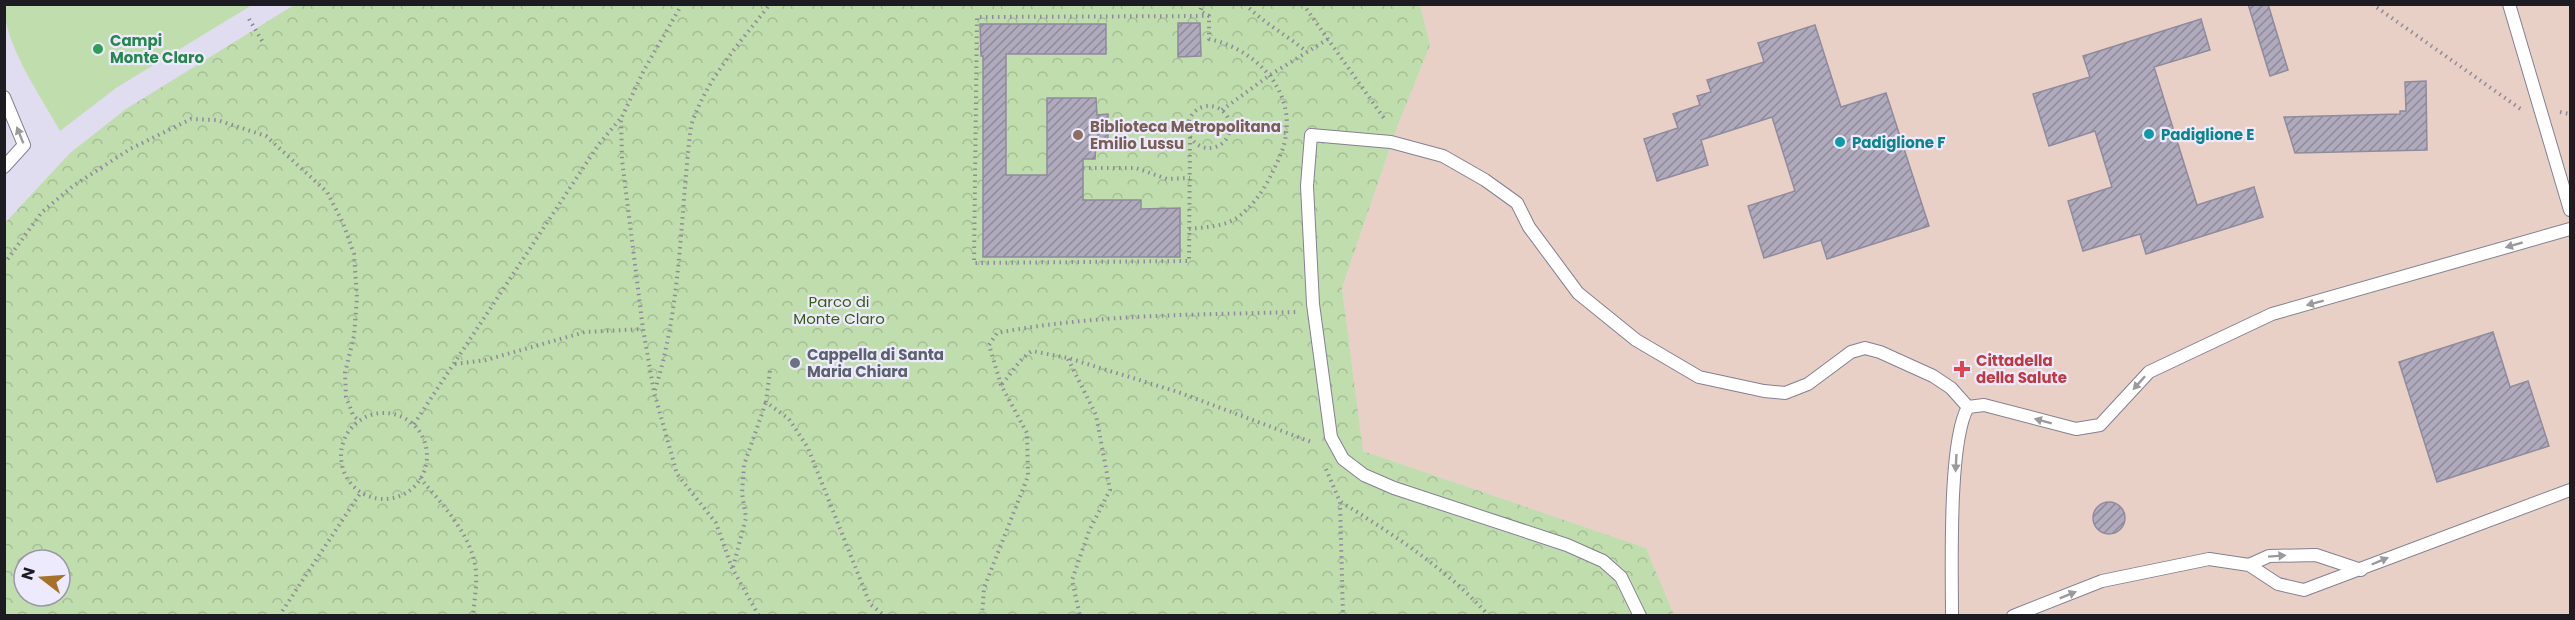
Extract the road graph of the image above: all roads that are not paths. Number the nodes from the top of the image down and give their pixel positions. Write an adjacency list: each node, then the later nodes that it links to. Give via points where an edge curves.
1 (2510, 4): 4 (lane)
2 (4, 97): 3 (lane, one-way to 2, via 24,145)
3 (4, 167)
4 (2571, 210)
5 (2571, 229): 6 (lane, one-way to 6, via 2272,314 2149,372 2100,425 2076,429 1984,405)
6 (1968, 407): 10 (lane, via 1933,376 1864,348 1851,352 1808,384 1785,393 1699,377 1636,340 1578,292 1529,227 1517,203 1485,180 1443,156 1391,142 1311,135 1307,186 1314,312 1331,437 1343,459 1364,475 1394,488 1567,545 1603,561 1621,577); 11 (lane, one-way to 11, via 1957,447)
7 (2571, 490): 9 (lane, one-way to 7)
8 (2249, 565): 9 (lane, one-way to 9, via 2269,556 2316,555); 9 (lane, via 2277,584 2304,590); 12 (lane, one-way to 8, via 2102,581 2152,570 2209,560)
9 (2361, 570)
10 (1640, 615)
11 (1952, 615)
12 (2013, 615)

